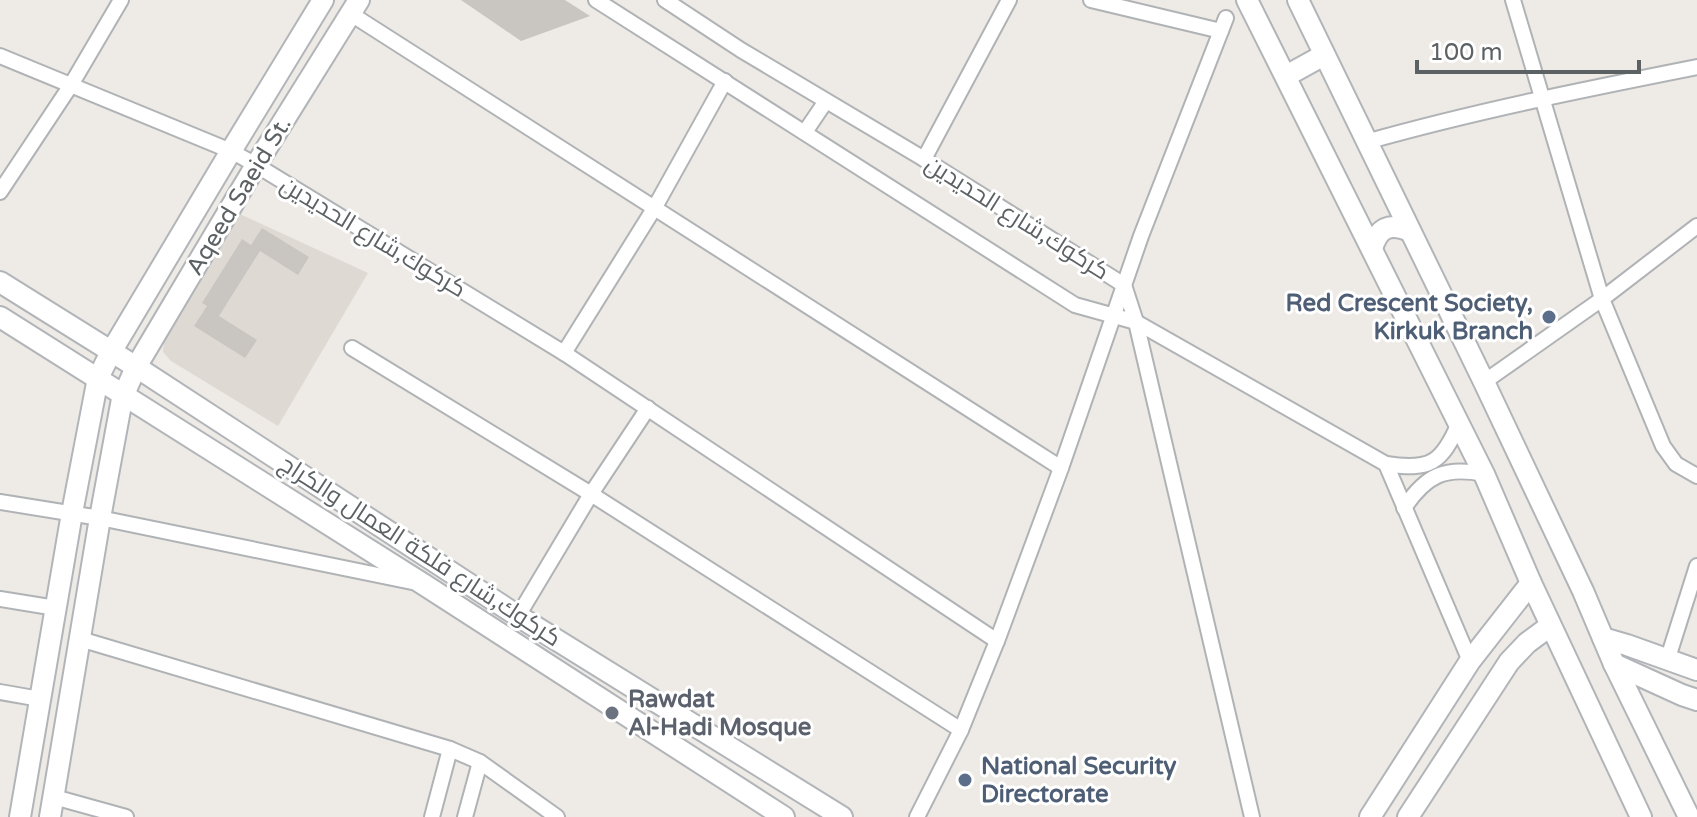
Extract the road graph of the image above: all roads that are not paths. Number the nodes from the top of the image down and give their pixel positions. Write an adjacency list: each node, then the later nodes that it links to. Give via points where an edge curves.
1 (121, 0): 16 (street)
2 (323, 0): 21 (street, Aqeed Saeid St.)
3 (596, 0): 15 (street, كركوك,شارع الحديدين)
4 (665, 0): 18 (street, كركوك,شارع الحديدين)
5 (1009, 0): 22 (street)
6 (1091, 0): 30 (street, via 1223,24)
7 (1247, 0): 14 (street)
8 (1298, 0): 11 (street)
9 (1513, 0): 17 (street)
10 (355, 7): 23 (street, Aqeed Saeid St.); 25 (street)
11 (1324, 55): 14 (street); 20 (street)
12 (0, 56): 16 (street, كركوك,شارع الحديدين)
13 (1697, 67): 17 (street)
14 (1286, 76): 28 (street)
15 (725, 81): 19 (street, كركوك,شارع الحديدين); 25 (street)
16 (71, 85): 21 (street, كركوك,شارع الحديدين); 24 (street)
17 (1542, 98): 20 (street); 31 (street)
18 (826, 101): 19 (street); 22 (street, كركوك,شارع الحديدين)
19 (805, 132): 32 (street, كركوك,شارع الحديدين, via 1075,305)
20 (1366, 142): 27 (street)
21 (231, 151): 23 (street, كركوك,شارع الحديدين); 36 (street, Aqeed Saeid St.)
22 (924, 159): 30 (street, كركوك,شارع الحديدين)
23 (256, 165): 37 (street, كركوك,شارع الحديدين); 38 (street, Aqeed Saeid St.)
24 (0, 192)
25 (655, 207): 37 (street); 45 (street)
26 (1697, 226): 31 (street)
27 (1410, 231): 28 (street, via 1386,228); 40 (street)
28 (1372, 249): 43 (street)
29 (0, 282): 36 (street, كركوك,شارع فلكة العمال والكراج)
30 (1124, 285): 32 (street); 34 (street)
31 (1602, 299): 40 (street); 47 (street, via 1663,446 1676,464)
32 (1113, 316): 34 (street, كركوك,شارع الحديدين); 45 (street)
33 (0, 317): 39 (street, كركوك,شارع فلكة العمال والكراج)
34 (1136, 322): 44 (street, كركوك,شارع الحديدين); 82 (street)
35 (352, 348): 48 (street)
36 (111, 352): 38 (street, كركوك,شارع فلكة العمال والكراج); 39 (street, Aqeed Saeid St.)
37 (564, 353): 42 (street, كركوك,شارع الحديدين)
38 (136, 367): 41 (street, Aqeed Saeid St.); 58 (street, كركوك,شارع فلكة العمال والكراج)
39 (98, 378): 41 (street, كركوك,شارع فلكة العمال والكراج); 51 (street, Aqeed Saeid St.)
40 (1484, 382): 60 (street)
41 (123, 394): 52 (street, Aqeed Saeid St.); 55 (street, كركوك,شارع فلكة العمال والكراج)
42 (648, 408): 48 (street); 62 (street, كركوك,شارع الحديدين)
43 (1459, 423): 44 (street, via 1439,458 1416,467); 46 (street)
44 (1386, 464): 50 (street)
45 (1061, 468): 62 (street)
46 (1484, 474): 50 (street, via 1442,473 1421,486); 54 (street)
47 (1697, 476)
48 (591, 494): 58 (street); 70 (street)
49 (0, 502): 51 (street)
50 (1404, 508): 63 (street)
51 (72, 513): 52 (street); 57 (street, Aqeed Saeid St.)
52 (100, 518): 55 (street); 61 (street, Aqeed Saeid St.)
53 (1697, 566): 64 (street)
54 (1531, 583): 59 (street); 63 (street)
55 (423, 584): 79 (street, كركوك,شارع فلكة العمال والكراج)
56 (0, 599): 57 (street)
57 (56, 608): 68 (street, Aqeed Saeid St.)
58 (518, 616): 80 (street, كركوك,شارع فلكة العمال والكراج)
59 (1550, 626): 84 (street, via 1509,662); 85 (street)
60 (1603, 638): 64 (street); 65 (street)
61 (80, 639): 71 (street); 73 (street, Aqeed Saeid St.)
62 (997, 641): 70 (street)
63 (1470, 661): 83 (street)
64 (1667, 661): 66 (street)
65 (1614, 664): 69 (street); 86 (street)
66 (1697, 670)
67 (0, 692): 68 (street)
68 (40, 699): 74 (street, Aqeed Saeid St.)
69 (1697, 700)
70 (961, 730): 81 (street)
71 (450, 749): 72 (street); 76 (street)
72 (480, 762): 77 (street); 78 (street)
73 (52, 807): 75 (street)
74 (20, 817)
75 (126, 817)
76 (432, 817)
77 (465, 817)
78 (557, 817)
79 (784, 817)
80 (842, 817)
81 (917, 817)
82 (1252, 817)
83 (1370, 817)
84 (1408, 817)
85 (1641, 817)
86 (1689, 817)

